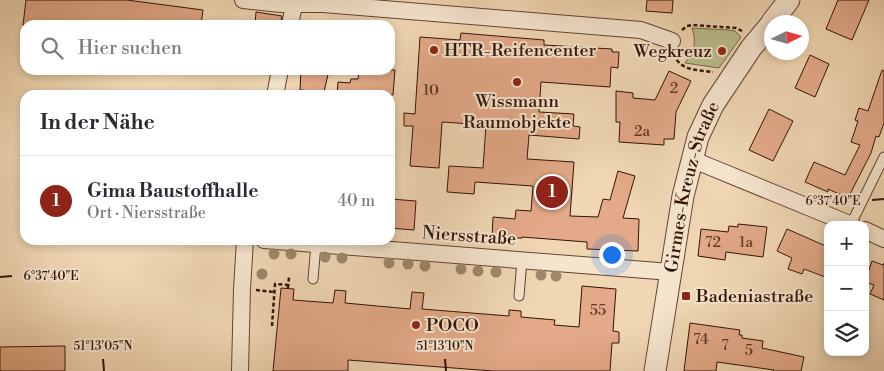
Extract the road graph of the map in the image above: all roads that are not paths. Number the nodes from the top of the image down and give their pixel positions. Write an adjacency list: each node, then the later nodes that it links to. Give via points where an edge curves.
1 (243, 0): 3 (street)
2 (789, 0): 4 (street, Girmes-Kreuz-Straße)
3 (294, 2): 5 (street); 7 (street, via 641,30)
4 (778, 15)
5 (291, 20)
6 (764, 33): 11 (street, Girmes-Kreuz-Straße, via 713,105)
7 (672, 41)
8 (279, 75): 9 (street)
9 (276, 90)
10 (884, 157): 13 (lane)
11 (692, 159): 12 (street); 20 (street, Girmes-Kreuz-Straße)
12 (841, 221)
13 (853, 221)
14 (869, 232): 15 (street)
15 (884, 239)
16 (245, 245): 23 (street)
17 (316, 245): 21 (lane)
18 (329, 245): 19 (street, Niersstraße)
19 (522, 260): 20 (street, Niersstraße); 22 (lane)
20 (671, 272): 24 (street, Girmes-Kreuz-Straße)
21 (313, 279)
22 (518, 296)
23 (240, 371)
24 (655, 371)

